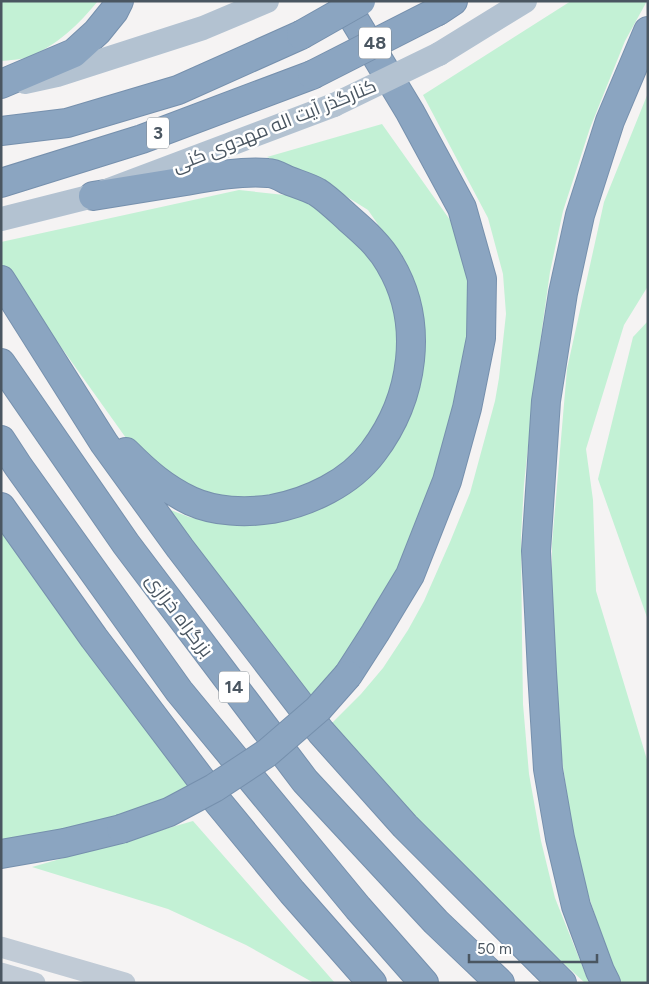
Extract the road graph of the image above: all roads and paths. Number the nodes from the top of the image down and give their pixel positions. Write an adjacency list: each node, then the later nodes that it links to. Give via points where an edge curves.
1 (119, 1): 10 (highway, via 97,32 74,53)
2 (267, 1): 10 (main road, via 203,28 58,75)
3 (343, 1): 20 (highway, bridge, via 410,112 462,208 482,279 481,338 468,408 447,481 410,575 348,675 318,708 268,753 169,812 121,829)
4 (361, 1): 8 (highway, 48, bridge)
5 (525, 1): 13 (main road, کنارگذر آیت اله مهدوی کنی, bridge, via 439,54 334,105)
6 (446, 6): 9 (highway, 48, bridge)
7 (648, 31): 29 (highway, via 607,131 580,215 563,293 546,401 536,551 548,769 576,906)
8 (301, 35): 11 (highway, 3, via 178,90 67,123)
9 (312, 75): 12 (highway, 3, via 142,139)
10 (1, 85)
11 (1, 131)
12 (1, 182)
13 (93, 196): 14 (main road, کنارگذر آیت اله مهدوی کنی); 17 (highway, via 227,174 270,173 318,193 366,234 390,262 402,287 411,323 412,359 403,397 390,424 373,453 357,469 307,500 255,512 193,502 167,488)
14 (6, 218)
15 (1, 280): 17 (highway)
16 (1, 363): 27 (highway, بزرگراه خرازی / 14, via 126,544 305,780 436,922)
17 (78, 404): 28 (highway, via 180,548 321,732 405,826)
18 (1, 440): 26 (highway, 14, via 179,692)
19 (1, 507): 25 (highway, via 94,638 218,802)
20 (1, 854)
21 (1, 947): 24 (main road)
22 (1, 973): 23 (main road)
23 (34, 983)
24 (125, 983)
25 (372, 983)
26 (424, 983)
27 (500, 983)
28 (562, 983)
29 (606, 983)

